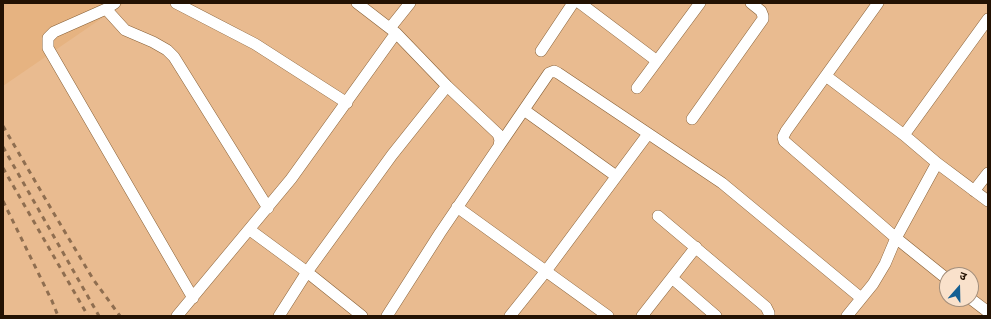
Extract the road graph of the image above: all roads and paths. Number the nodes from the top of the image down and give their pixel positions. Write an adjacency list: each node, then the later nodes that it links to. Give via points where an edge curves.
1 (176, 3): 17 (street, via 255,44)
2 (357, 3): 11 (street)
3 (410, 3): 11 (street)
4 (573, 3): 12 (street)
5 (580, 3): 13 (street)
6 (700, 3): 13 (street)
7 (751, 3): 19 (street, via 761,11 763,19)
8 (878, 3): 14 (street)
9 (111, 6): 29 (street, via 125,30 153,42 174,57); 38 (street, via 54,32 48,38 48,48)
10 (988, 19): 21 (street)
11 (393, 30): 15 (street); 17 (street)
12 (541, 51)
13 (657, 61): 16 (street)
14 (826, 76): 21 (street); 32 (street, via 786,131 784,141)
15 (447, 86): 22 (street, via 498,134); 35 (street, via 392,155)
16 (637, 88)
17 (347, 102): 29 (street)
18 (524, 110): 20 (street, via 549,73 554,72); 22 (street); 25 (street)
19 (692, 119)
20 (648, 134): 25 (street); 39 (street, via 722,183)
21 (904, 135): 23 (street)
22 (499, 146): 28 (street)
23 (937, 163): 26 (street); 32 (street)
24 (988, 173): 26 (street)
25 (616, 176): 34 (street)
26 (974, 191): 27 (street)
27 (988, 201)
28 (457, 207): 34 (street); 45 (street)
29 (268, 208): 31 (street)
30 (658, 216): 33 (street)
31 (250, 230): 35 (street); 38 (street)
32 (896, 238): 36 (street); 39 (street, via 885,264)
33 (696, 247): 37 (street); 50 (street, via 766,307)
34 (546, 271): 46 (street); 47 (street)
35 (307, 272): 43 (street); 44 (street)
36 (939, 273)
37 (672, 278): 48 (street); 49 (street)
38 (193, 298): 42 (street)
39 (861, 298): 51 (street)
40 (979, 305): 41 (street)
41 (988, 312)
42 (177, 316)
43 (279, 316)
44 (362, 316)
45 (387, 316)
46 (510, 316)
47 (608, 316)
48 (642, 316)
49 (716, 316)
50 (768, 316)
51 (847, 316)

